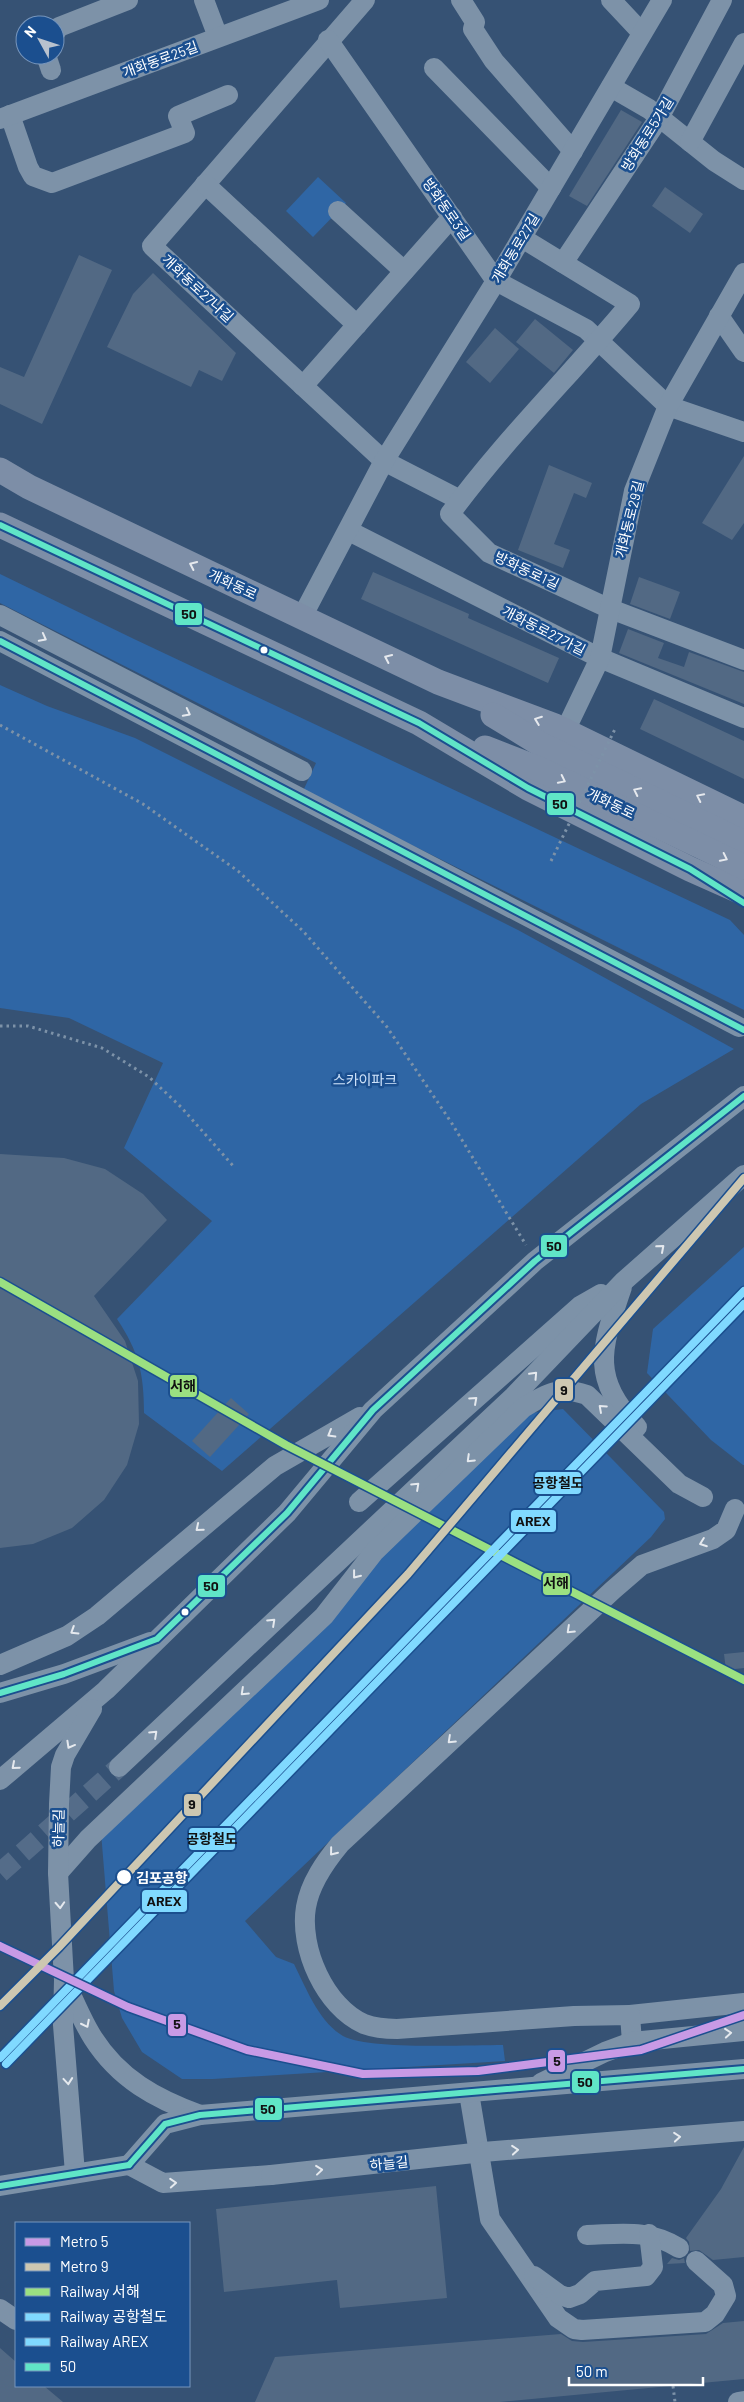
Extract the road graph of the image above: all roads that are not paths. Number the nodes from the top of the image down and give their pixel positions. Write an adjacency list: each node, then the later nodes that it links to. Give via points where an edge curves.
1 (128, 0): 10 (street)
2 (204, 0): 12 (street)
3 (319, 0): 9 (street, 개화동로25길)
4 (365, 0): 13 (street, 개화동로27나길)
5 (461, 0): 21 (street, via 475,22 473,29 494,61)
6 (611, 0): 11 (street)
7 (662, 0): 11 (street, 개화동로27길)
8 (722, 0): 19 (street, 방화동로5가길)
9 (296, 4): 12 (street, 개화동로25길)
10 (65, 24)
11 (642, 33): 16 (street, 개화동로27길)
12 (218, 37): 18 (street, 개화동로25길)
13 (328, 40): 23 (street, 개화동로27나길); 26 (street, 방화동로3길)
14 (744, 42): 20 (street)
15 (434, 68): 24 (street)
16 (611, 87): 19 (street); 21 (street, 개화동로27길)
17 (228, 95): 18 (street, via 178,116 185,133 52,184 31,172)
18 (5, 117)
19 (659, 118): 20 (street); 28 (street, 방화동로5가길)
20 (690, 142): 22 (street)
21 (572, 151): 24 (street, 개화동로27길)
22 (744, 180)
23 (205, 184): 33 (street); 36 (street, 개화동로27나길, via 152,246)
24 (551, 188): 27 (street, 개화동로27길)
25 (338, 211): 29 (street)
26 (452, 217): 29 (street); 31 (street, 방화동로3길)
27 (522, 238): 28 (street); 31 (street, 개화동로27길)
28 (563, 263): 34 (street, via 630,304)
29 (404, 271): 33 (street)
30 (744, 273): 32 (street, 개화동로29길)
31 (496, 281): 34 (street, 방화동로3길, via 586,329); 39 (street, 개화동로27길)
32 (719, 316): 35 (street); 37 (street, 개화동로29길)
33 (357, 325): 36 (street)
34 (599, 342): 37 (street, 방화동로3길); 43 (street, 방화동로1길, via 562,380)
35 (744, 352)
36 (303, 386): 39 (street, 개화동로27나길)
37 (668, 406): 38 (street, 방화동로3길); 46 (street, 개화동로29길, via 634,491)
38 (744, 432)
39 (384, 461): 43 (street); 45 (street, 개화동로27길)
40 (0, 470): 42 (main road, 개화동로)
41 (0, 476): 42 (main road, 개화동로)
42 (29, 488): 48 (main road, 개화동로, one-way to 42)
43 (460, 500): 46 (street, 방화동로1길, via 450,514 489,553)
44 (3, 526): 54 (main road, 개화동로)
45 (349, 531): 48 (street, 개화동로27길); 50 (street, 개화동로27가길)
46 (608, 608): 50 (street, 개화동로29길); 51 (street, 방화동로1길)
47 (0, 615): 56 (street, one-way to 56)
48 (302, 617): 52 (main road, 개화동로, one-way to 48)
49 (0, 642): 63 (street)
50 (600, 658): 53 (street, 개화동로27가길); 55 (street, 개화동로29길)
51 (744, 660)
52 (438, 682): 55 (main road, 개화동로, one-way to 52); 58 (main road, 개화동로, one-way to 52, via 542,745)
53 (744, 718)
54 (419, 723): 59 (main road, 개화동로, one-way to 59, via 540,769); 60 (main road, 개화동로, via 528,788)
55 (565, 731): 57 (main road, 개화동로, one-way to 55)
56 (302, 771)
57 (744, 818)
58 (744, 844)
59 (744, 867)
60 (690, 869): 61 (main road, 개화동로); 62 (main road)
61 (744, 893)
62 (744, 903)
63 (739, 1027)
64 (744, 1096): 67 (street, 하늘길, via 535,1261)
65 (744, 1175): 66 (street, one-way to 65)
66 (624, 1280): 68 (street, via 606,1335 606,1381 634,1424); 69 (street, one-way to 66, via 580,1306); 75 (street, one-way to 66, via 514,1396)
67 (373, 1410): 71 (street, 하늘길, via 287,1513); 72 (street, one-way to 72, via 275,1466 97,1616 67,1636)
68 (703, 1497): 70 (street, via 715,1504); 77 (street, one-way to 77, via 679,1484 587,1395 574,1391 544,1394 523,1408 374,1552 324,1616 88,1839)
69 (359, 1502)
70 (740, 1509): 80 (street, one-way to 80, via 726,1530 713,1539 642,1565 613,1590 340,1844 325,1862 306,1907 305,1927 317,1976 345,2011 370,2026 397,2029)
71 (157, 1639): 73 (street, 하늘길); 74 (street, via 64,1674)
72 (0, 1665)
73 (106, 1690): 76 (street, 하늘길, one-way to 76); 77 (street, 하늘길, one-way to 77, via 82,1724 61,1767)
74 (0, 1692)
75 (119, 1767)
76 (0, 1780)
77 (58, 1873): 78 (street, 하늘길, one-way to 78)
78 (64, 1980): 86 (street, 하늘길, one-way to 86, via 93,2037 116,2068 154,2096); 89 (street, 하늘길, one-way to 89, via 63,2025)
79 (744, 2003): 80 (street)
80 (630, 2014): 82 (street)
81 (744, 2031): 82 (street, 하늘길, one-way to 81)
82 (632, 2042): 84 (street, 하늘길, via 579,2063)
83 (744, 2069): 84 (street, 하늘길)
84 (532, 2087): 85 (street, 하늘길)
85 (468, 2092): 86 (street, 하늘길); 95 (street, via 490,2219)
86 (200, 2116): 88 (street, 하늘길, via 165,2124)
87 (744, 2131): 88 (street, 하늘길, one-way to 87, bridge, via 163,2183)
88 (129, 2165): 89 (street)
89 (75, 2173): 90 (street)
90 (0, 2186)
91 (649, 2234): 92 (street); 93 (street); 95 (street, via 653,2267 646,2276 595,2281 575,2297 560,2295)
92 (588, 2235)
93 (679, 2248)
94 (696, 2262): 95 (street, via 725,2290 726,2296 710,2319 651,2327 593,2329 574,2329 558,2318)
95 (521, 2266)
96 (0, 2309): 97 (street)
97 (15, 2319)
98 (738, 2402): 99 (street)
99 (744, 2402)

